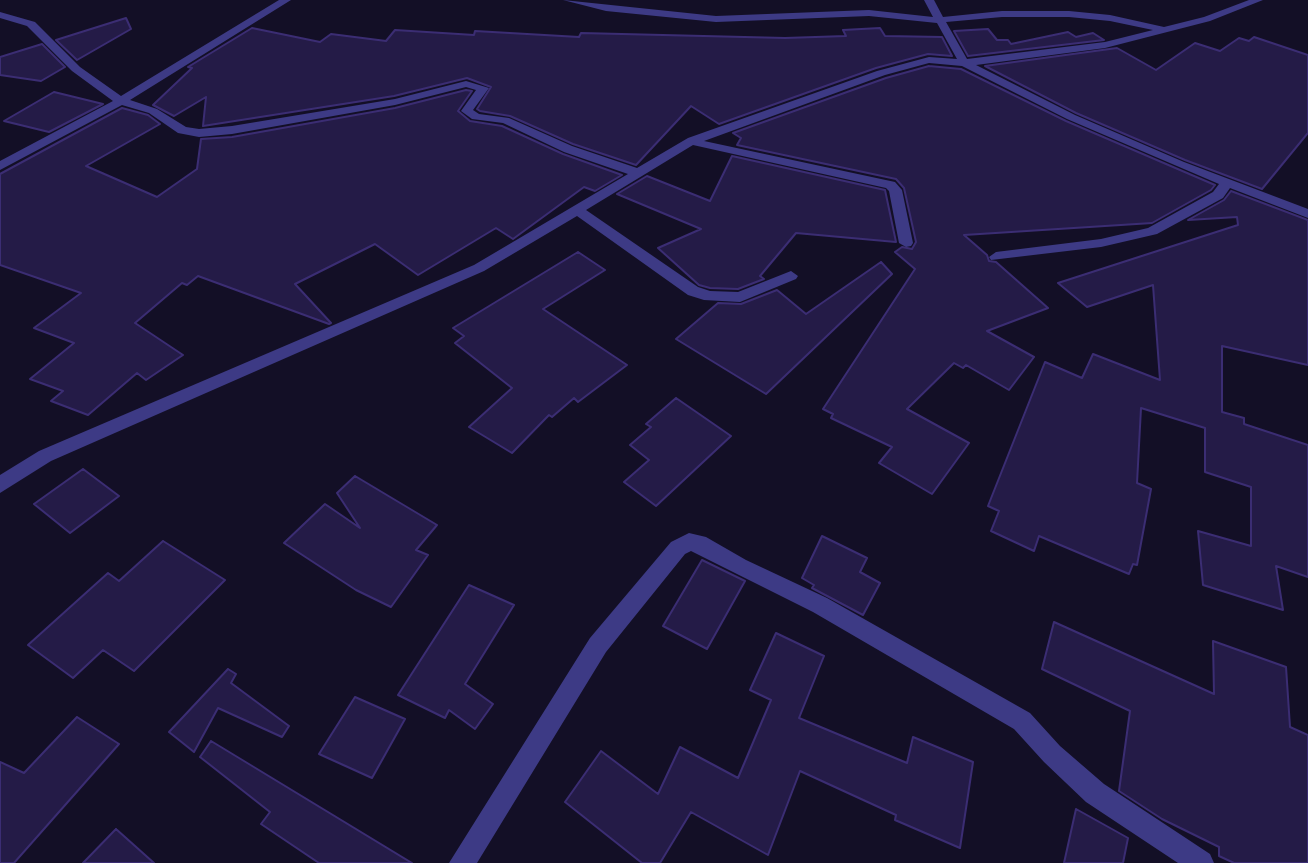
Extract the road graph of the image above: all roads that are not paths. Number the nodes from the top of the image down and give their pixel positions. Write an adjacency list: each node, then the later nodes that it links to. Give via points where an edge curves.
1 (286, 0): 11 (street)
2 (568, 0): 6 (street)
3 (614, 0): 6 (street)
4 (929, 0): 8 (street)
5 (1258, 0): 9 (street)
6 (606, 8): 8 (street, via 716,19 869,13)
7 (0, 15): 11 (street, via 31,23 76,69)
8 (938, 20): 9 (street, via 1069,14); 10 (street)
9 (1168, 30): 10 (street, via 1105,45)
10 (964, 63): 12 (street, via 929,60 881,73); 15 (street, via 1071,117)
11 (121, 101): 13 (street); 14 (street, via 153,111 182,130 199,133 383,104 466,84 483,88 467,111 477,117 505,120 568,149)
12 (692, 141): 14 (street); 18 (street, via 890,185 895,190)
13 (0, 166)
14 (639, 173): 16 (street)
15 (1227, 183): 17 (street); 19 (street, via 1218,195 1152,231)
16 (576, 209): 20 (street, via 693,292 740,297); 21 (street, via 479,268 45,456)
17 (1308, 214)
18 (905, 243)
19 (996, 257)
20 (791, 276)
21 (0, 485)
22 (462, 863): 23 (street, via 598,645 678,548 689,542 820,604 1022,721 1095,793)
23 (1201, 863)

